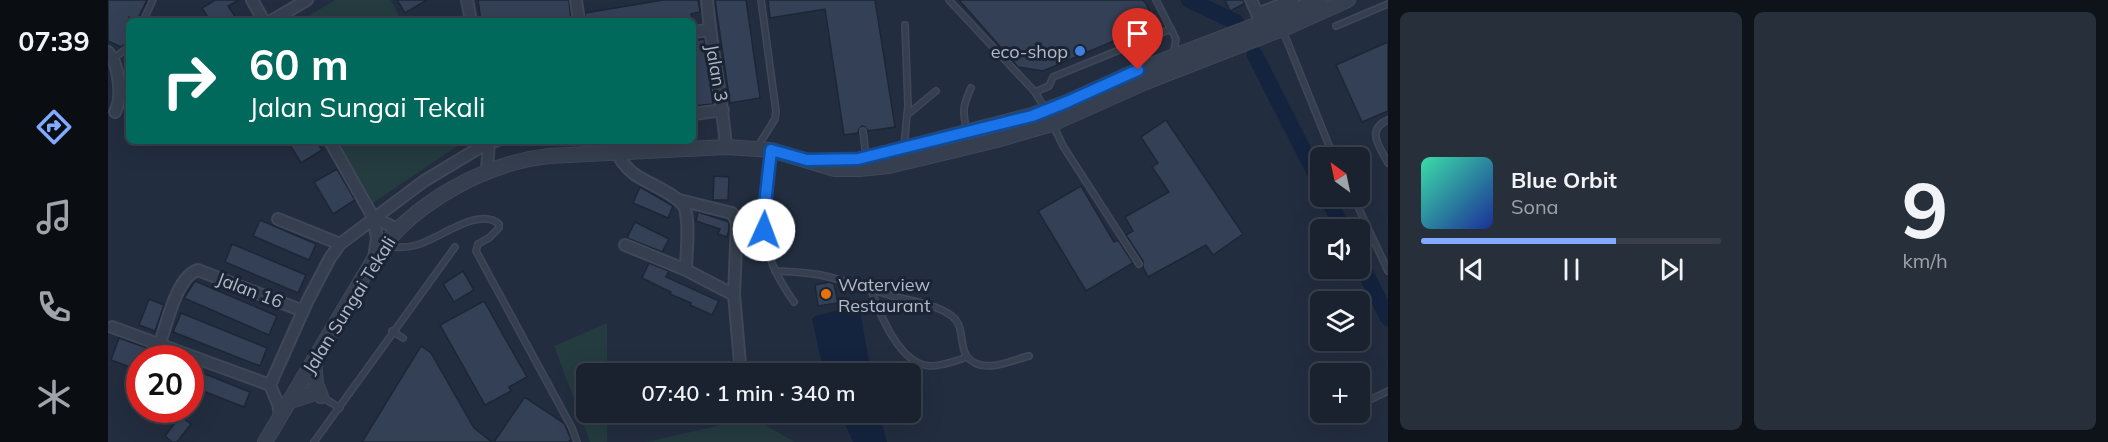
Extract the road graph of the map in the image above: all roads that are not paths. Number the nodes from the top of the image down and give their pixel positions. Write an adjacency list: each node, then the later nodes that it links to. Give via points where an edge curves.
1 (153, 0): 15 (lane)
2 (252, 0): 16 (street)
3 (307, 0): 17 (street)
4 (467, 0): 18 (street)
5 (576, 0): 19 (street)
6 (707, 0): 25 (street, Jalan 3)
7 (761, 0): 47 (lane, via 776,111)
8 (949, 0): 33 (lane)
9 (1156, 0): 23 (lane)
10 (1251, 0): 20 (street)
11 (1293, 0): 20 (street)
12 (1319, 0): 20 (street, Jalan Sungai Tekali, via 1287,15)
13 (1348, 0): 24 (street, Jalan Sungai Tekali)
14 (1388, 4): 22 (lane)
15 (144, 18)
16 (262, 18)
17 (276, 18)
18 (470, 18)
19 (579, 18)
20 (1259, 18): 24 (street); 27 (street); 30 (street, Jalan Sungai Tekali)
21 (905, 25): 37 (lane)
22 (1336, 26)
23 (1171, 29): 30 (lane, via 1176,39); 33 (lane, via 1053,77 1049,86)
24 (1282, 29): 27 (street, Jalan Sungai Tekali); 46 (lane)
25 (709, 30): 26 (street); 34 (street, Jalan 3)
26 (696, 32)
27 (1248, 43): 38 (street, Jalan Sungai Tekali)
28 (126, 48): 29 (lane)
29 (111, 55): 35 (street, via 118,83 118,104)
30 (1173, 58): 38 (street, Jalan Sungai Tekali, via 1138,70)
31 (971, 88): 41 (lane, via 963,113)
32 (936, 92): 37 (lane)
33 (1035, 92): 38 (lane)
34 (723, 110): 36 (street); 45 (street, Jalan 3)
35 (111, 112)
36 (696, 114)
37 (907, 115): 48 (lane)
38 (1049, 117): 41 (street, Jalan Sungai Tekali); 52 (street, Jalan Sungai Tekali, via 997,140 889,166 835,169); 65 (lane, via 1063,146)
39 (1388, 120): 53 (lane, via 1375,130)
40 (863, 131): 51 (lane)
41 (968, 132): 48 (street, Jalan Sungai Tekali)
42 (332, 144): 57 (street)
43 (486, 144): 57 (street)
44 (491, 144): 54 (street)
45 (726, 147): 47 (street, Jalan Sungai Tekali); 50 (street, Jalan Sungai Tekali)
46 (1330, 147)
47 (757, 148): 49 (street, Jalan Sungai Tekali)
48 (904, 149): 51 (street, Jalan Sungai Tekali)
49 (771, 150): 52 (street, Jalan Sungai Tekali); 67 (lane, via 764,222)
50 (615, 151): 54 (street, Jalan Sungai Tekali, via 528,158); 55 (street, via 634,174)
51 (866, 158): 52 (street, Jalan Sungai Tekali)
52 (807, 160)
53 (1388, 163)
54 (487, 170): 59 (street, Jalan Sungai Tekali)
55 (678, 199): 66 (street, via 686,214); 70 (street, via 734,216)
56 (1358, 207): 68 (lane)
57 (373, 217): 59 (street); 60 (street); 64 (street, via 377,238)
58 (278, 219): 60 (street)
59 (399, 227): 62 (street, Jalan Sungai Tekali)
60 (340, 244): 72 (street)
61 (625, 245): 66 (street)
62 (383, 246): 64 (street, Jalan Sungai Tekali); 91 (lane, via 416,246 480,219 499,224 489,238 477,245 476,251)
63 (455, 247): 74 (lane)
64 (374, 259): 79 (street, Jalan Sungai Tekali)
65 (1139, 264)
66 (686, 270): 70 (street)
67 (775, 271): 69 (lane, via 824,276); 71 (lane)
68 (1388, 271)
69 (872, 290): 78 (lane, via 950,315 960,325 962,349); 78 (lane, via 893,337 917,362 944,365)
70 (734, 295): 80 (street)
71 (794, 302)
72 (303, 310): 76 (street, Jalan 16, via 198,270 181,284); 82 (street)
73 (112, 327): 76 (street)
74 (392, 331): 75 (lane); 87 (lane)
75 (403, 338)
76 (160, 343): 82 (street)
77 (1029, 356): 78 (lane, via 982,366)
78 (967, 357)
79 (314, 360): 81 (street, Jalan Sungai Tekali); 84 (street)
80 (740, 363)
81 (301, 382): 84 (lane); 86 (street, Jalan Sungai Tekali)
82 (270, 385): 88 (street)
83 (1388, 391): 85 (lane)
84 (318, 394): 86 (street); 87 (lane)
85 (1370, 400)
86 (288, 402): 88 (street, Jalan Sungai Tekali)
87 (340, 408): 90 (lane)
88 (280, 415): 89 (street, Jalan Sungai Tekali)
89 (265, 442)
90 (314, 442)
91 (577, 442)

